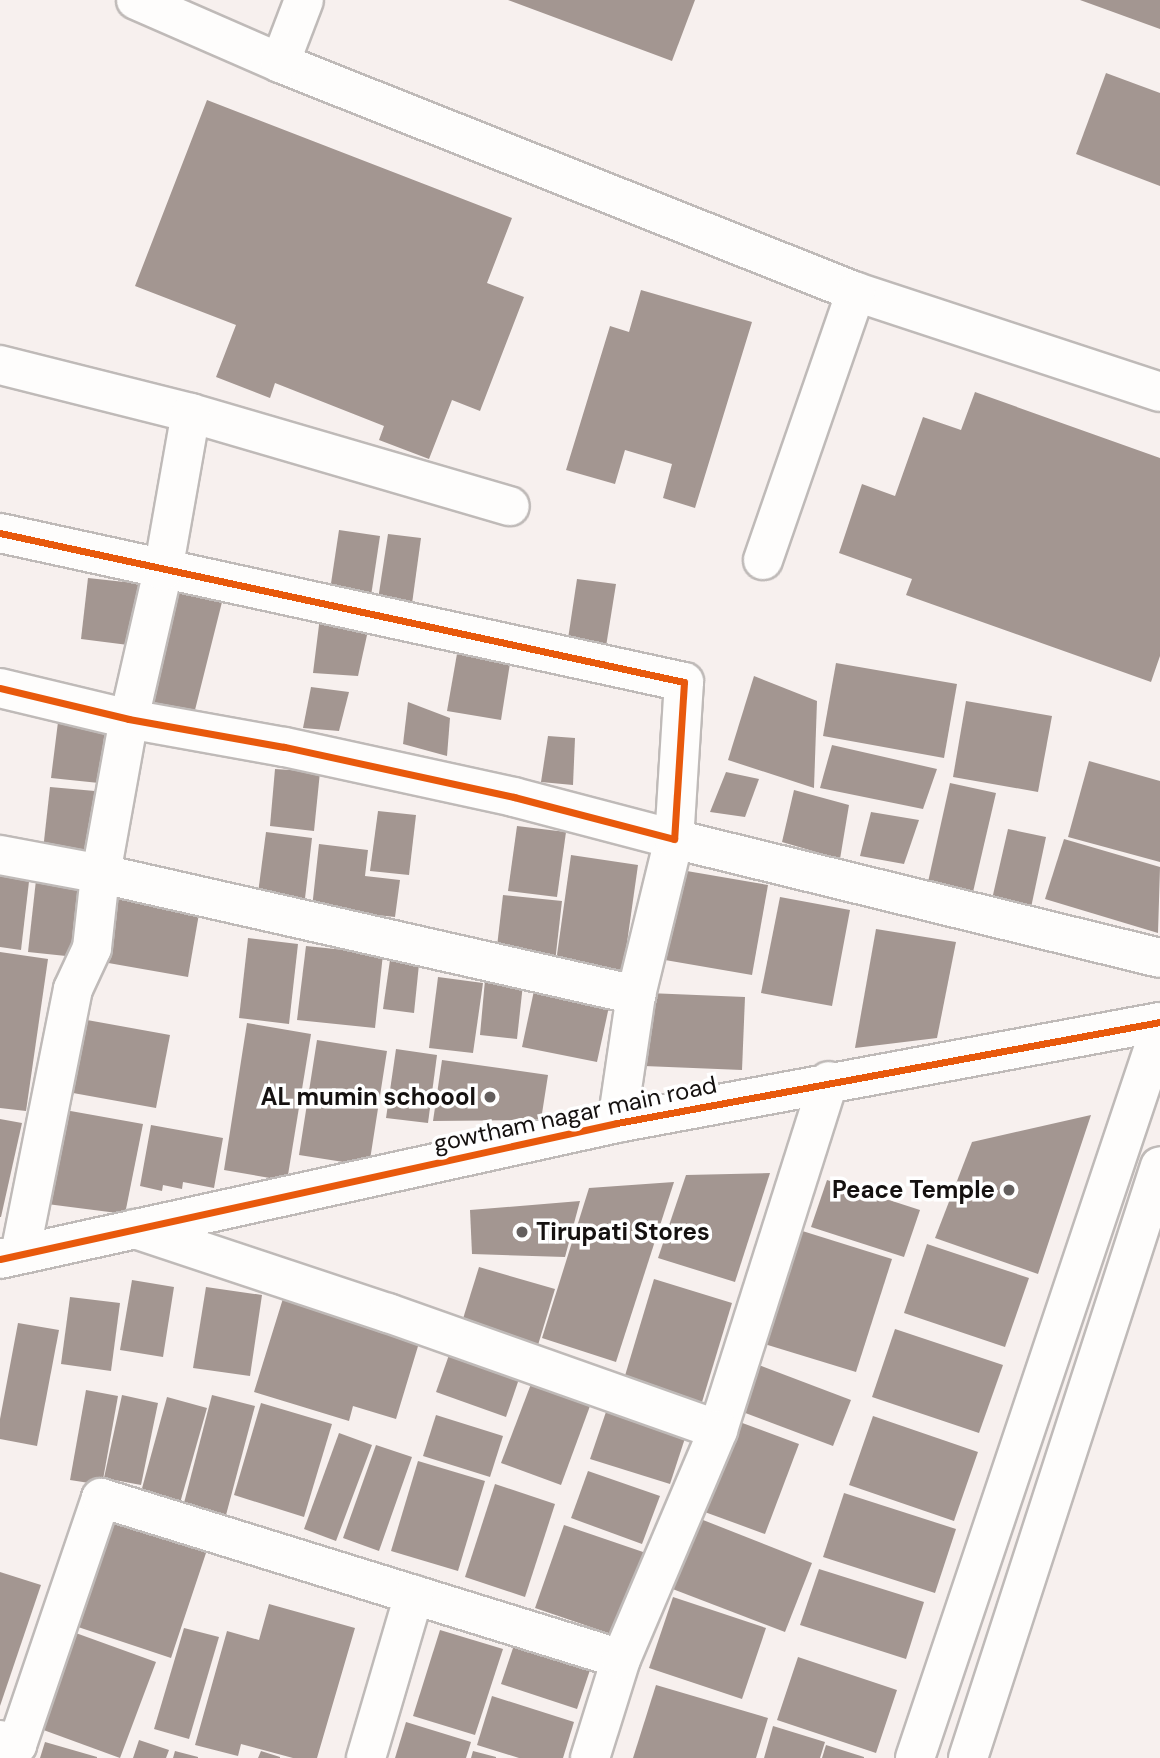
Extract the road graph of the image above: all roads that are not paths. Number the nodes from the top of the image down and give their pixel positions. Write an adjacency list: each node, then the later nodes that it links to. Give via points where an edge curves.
1 (136, 0): 3 (street)
2 (304, 0): 3 (street)
3 (280, 63): 4 (street)
4 (856, 292): 6 (street); 10 (street)
5 (0, 365): 7 (street)
6 (1160, 392)
7 (191, 413): 8 (street); 11 (street)
8 (510, 506)
9 (0, 533): 11 (street)
10 (764, 560)
11 (163, 570): 13 (street); 14 (street, via 684,682)
12 (0, 688): 13 (street)
13 (129, 719): 14 (street, via 514,797); 16 (street)
14 (674, 839): 17 (street); 18 (street)
15 (0, 855): 16 (street)
16 (102, 874): 18 (street); 25 (street, via 92,948 73,989)
17 (1160, 958)
18 (636, 995): 22 (street)
19 (1160, 1022): 21 (street, gowtham nagar main road)
20 (1160, 1029): 32 (street)
21 (829, 1081): 22 (street, gowtham nagar main road); 26 (street)
22 (617, 1123): 24 (street, gowtham nagar main road)
23 (1160, 1166): 33 (street)
24 (133, 1229): 25 (street, gowtham nagar main road); 26 (street)
25 (10, 1256)
26 (718, 1430): 28 (street)
27 (414, 1595): 28 (street); 29 (street, via 101,1498); 30 (street)
28 (621, 1659): 31 (street)
29 (10, 1747)
30 (366, 1758)
31 (590, 1758)
32 (915, 1758)
33 (968, 1758)

